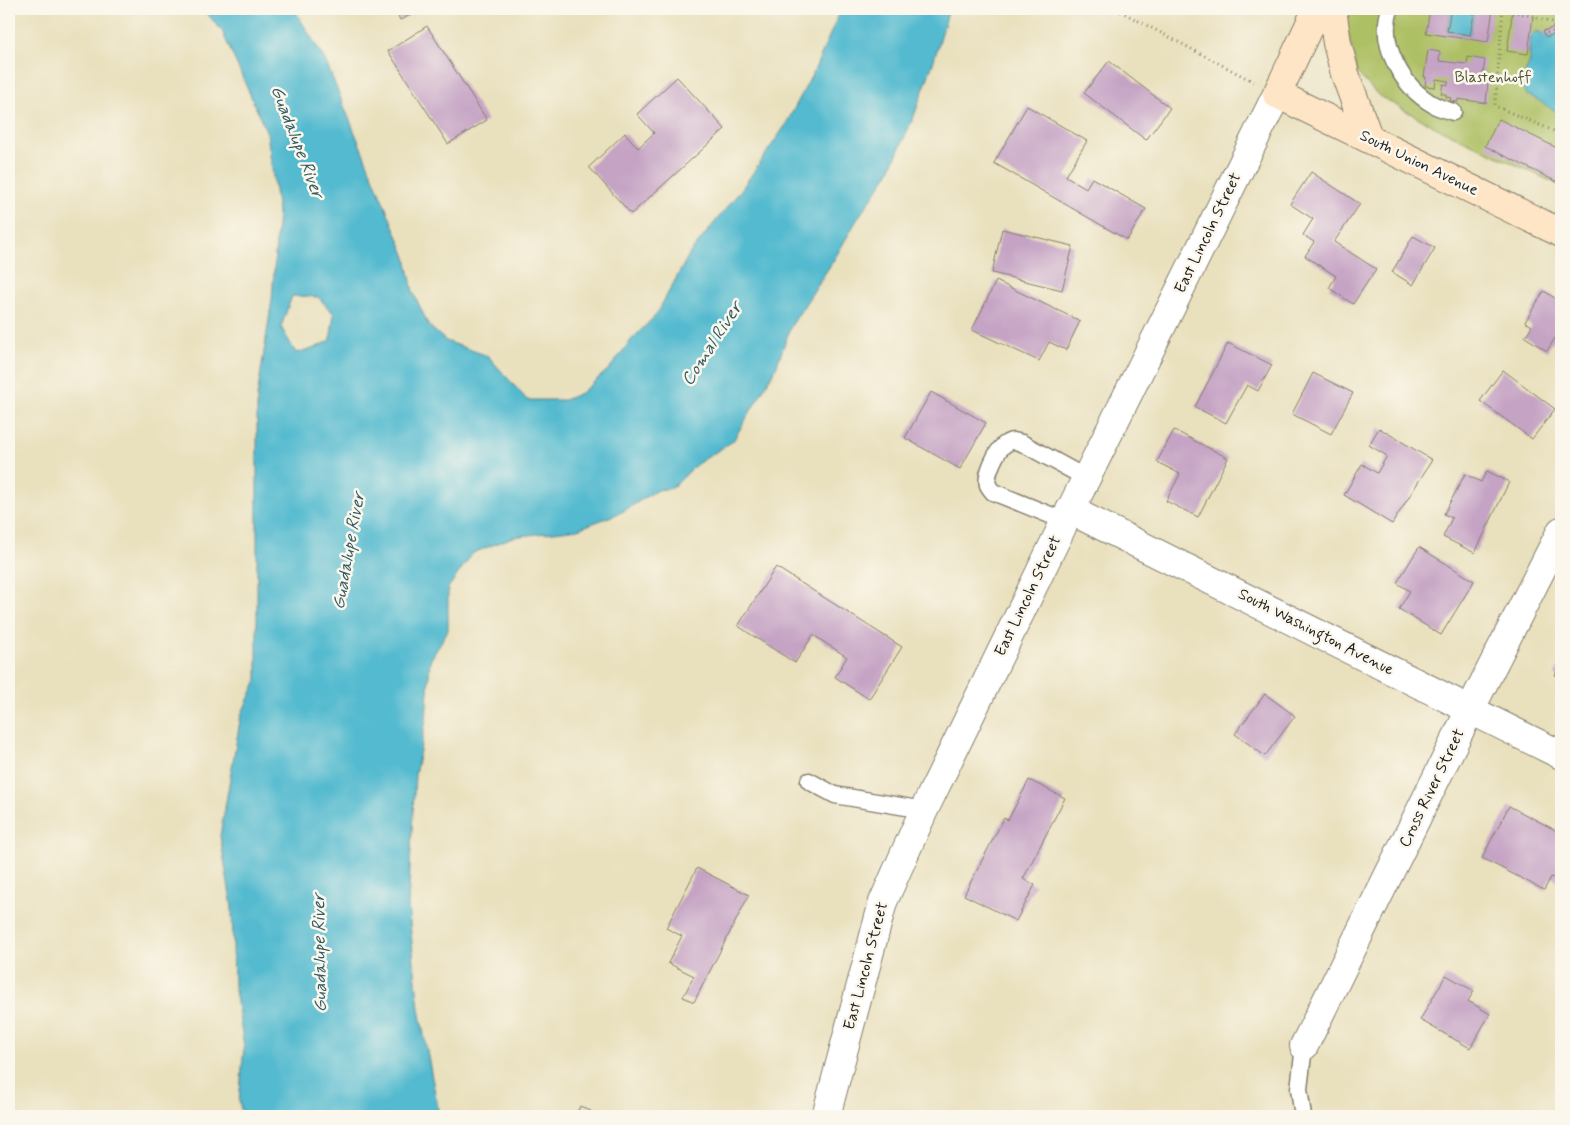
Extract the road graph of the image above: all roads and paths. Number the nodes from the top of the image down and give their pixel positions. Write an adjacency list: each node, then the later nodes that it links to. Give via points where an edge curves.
1 (1116, 9): 9 (path)
2 (1317, 9): 9 (street)
3 (1332, 9): 12 (street, via 1345,74)
4 (1390, 9): 10 (lane, via 1386,34 1407,82 1429,102)
5 (1503, 9): 7 (path, via 1552,22); 11 (path, via 1494,106)
6 (1561, 29): 7 (path)
7 (1555, 30): 8 (path)
8 (1547, 33)
9 (1277, 94): 12 (street, South Union Avenue); 14 (street, East Lincoln Street)
10 (1453, 112)
11 (1561, 134)
12 (1369, 139): 13 (street, South Union Avenue)
13 (1561, 233)
14 (1086, 478): 15 (street, East Lincoln Street); 15 (lane, via 1013,440 996,455 988,476 988,486 993,492)
15 (1067, 515): 17 (street, South Washington Avenue); 20 (street, East Lincoln Street)
16 (1561, 531): 17 (street, Cross River Street)
17 (1470, 710): 18 (street, South Washington Avenue); 21 (street, Cross River Street)
18 (1561, 755)
19 (809, 780): 20 (lane, via 835,795)
20 (924, 810): 22 (street, East Lincoln Street, via 883,902)
21 (1304, 1046): 23 (lane, via 1299,1089)
22 (826, 1116)
23 (1302, 1116)

